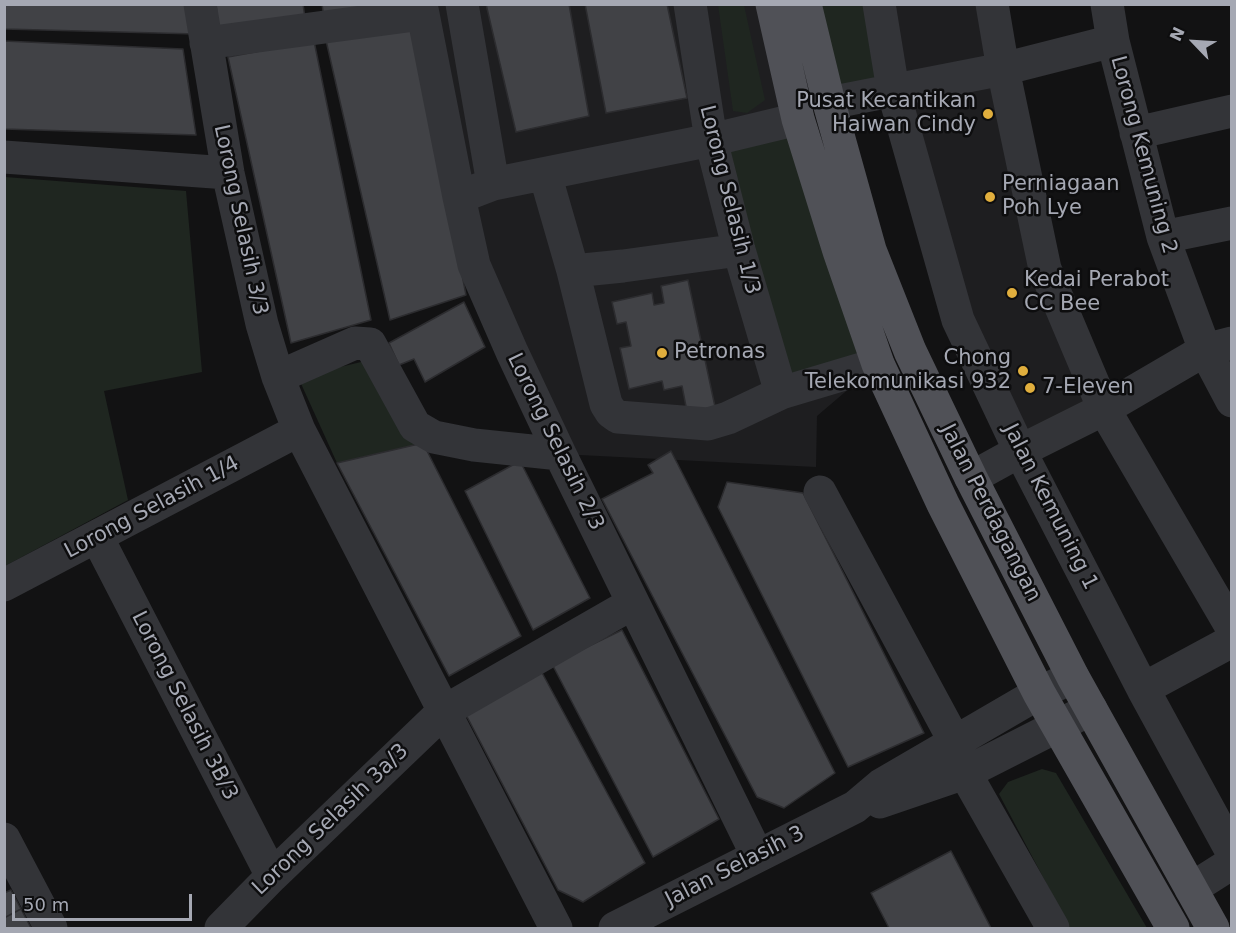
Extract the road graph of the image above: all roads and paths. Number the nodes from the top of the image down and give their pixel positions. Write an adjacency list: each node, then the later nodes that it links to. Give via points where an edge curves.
1 (200, 4): 11 (street, Lorong Selasih 3/3)
2 (462, 4): 22 (street)
3 (690, 4): 18 (street, Lorong Selasih 1/3)
4 (772, 4): 16 (main road, Jalan Perdagangan)
5 (805, 4): 14 (main road, Jalan Perdagangan)
6 (879, 4): 13 (street, Jalan Kemuning 1)
7 (992, 4): 12 (street)
8 (1107, 4): 10 (street, Lorong Kemuning 2)
9 (422, 9): 11 (street); 23 (street, Lorong Selasih 2/3)
10 (1113, 41): 12 (street); 17 (street, Lorong Kemuning 2)
11 (206, 43): 20 (street, Lorong Selasih 3/3)
12 (1003, 69): 13 (street); 33 (street, via 1045,269)
13 (893, 90): 14 (street); 35 (street, Jalan Kemuning 1, via 958,320)
14 (829, 103): 37 (main road, Jalan Perdagangan, via 870,250 910,351)
15 (1232, 111): 17 (street)
16 (798, 119): 18 (street); 29 (main road, Jalan Perdagangan)
17 (1136, 133): 25 (street, Lorong Kemuning 2)
18 (711, 140): 21 (street); 26 (street, Lorong Selasih 1/3)
19 (4, 157): 20 (street)
20 (228, 173): 30 (street, Lorong Selasih 3/3)
21 (545, 174): 22 (street); 27 (street)
22 (493, 184): 23 (street)
23 (459, 197): 36 (street, Lorong Selasih 2/3, via 474,265)
24 (1232, 223): 25 (street)
25 (1163, 237): 28 (street, Lorong Kemuning 2)
26 (738, 250): 27 (street); 31 (street, Lorong Selasih 1/3)
27 (573, 271): 31 (street, via 606,404 618,417 708,424)
28 (1218, 347): 32 (street, Lorong Kemuning 2); 33 (street)
29 (878, 364): 31 (street); 46 (main road, Jalan Perdagangan, via 943,504)
30 (278, 377): 34 (street, Lorong Selasih 3/3); 36 (street, via 355,343 370,344 415,426 434,437)
31 (781, 393)
32 (1232, 401)
33 (1104, 409): 35 (street); 42 (street)
34 (298, 430): 39 (street, Lorong Selasih 1/4); 48 (street)
35 (1020, 451): 37 (street); 45 (street, Jalan Kemuning 1)
36 (560, 454): 41 (street, Lorong Selasih 2/3)
37 (971, 478): 44 (main road, Jalan Perdagangan)
38 (820, 492): 50 (street)
39 (97, 537): 40 (street, Lorong Selasih 1/4); 57 (street, Lorong Selasih 3B/3)
40 (4, 585)
41 (633, 603): 48 (street, Lorong Selasih 3a/3); 55 (street, Lorong Selasih 2/3)
42 (1232, 628)
43 (1232, 641): 45 (street)
44 (1073, 677): 46 (street, Jalan Selasih 3); 47 (main road, Jalan Perdagangan)
45 (1143, 689): 54 (street, Jalan Kemuning 1)
46 (1039, 693): 49 (main road, Jalan Perdagangan); 50 (street, Jalan Selasih 3)
47 (1091, 709): 49 (street, Jalan Selasih 3); 58 (main road, Jalan Perdagangan)
48 (443, 712): 57 (street, Lorong Selasih 3a/3); 59 (street)
49 (1056, 726): 51 (street, Jalan Selasih 3); 64 (main road, Jalan Perdagangan)
50 (955, 742): 52 (street, Jalan Selasih 3, via 881,785)
51 (965, 773): 52 (street, Jalan Selasih 3); 63 (street)
52 (855, 807): 55 (street, Jalan Selasih 3)
53 (4, 839): 60 (street)
54 (1232, 852)
55 (757, 855): 62 (street, Jalan Selasih 3)
56 (1232, 863): 58 (street)
57 (272, 876): 61 (street, Lorong Selasih 3a/3)
58 (1191, 889): 65 (main road, Jalan Perdagangan)
59 (544, 923)
60 (51, 928)
61 (221, 928)
62 (615, 928)
63 (1053, 928)
64 (1173, 928)
65 (1213, 928)

